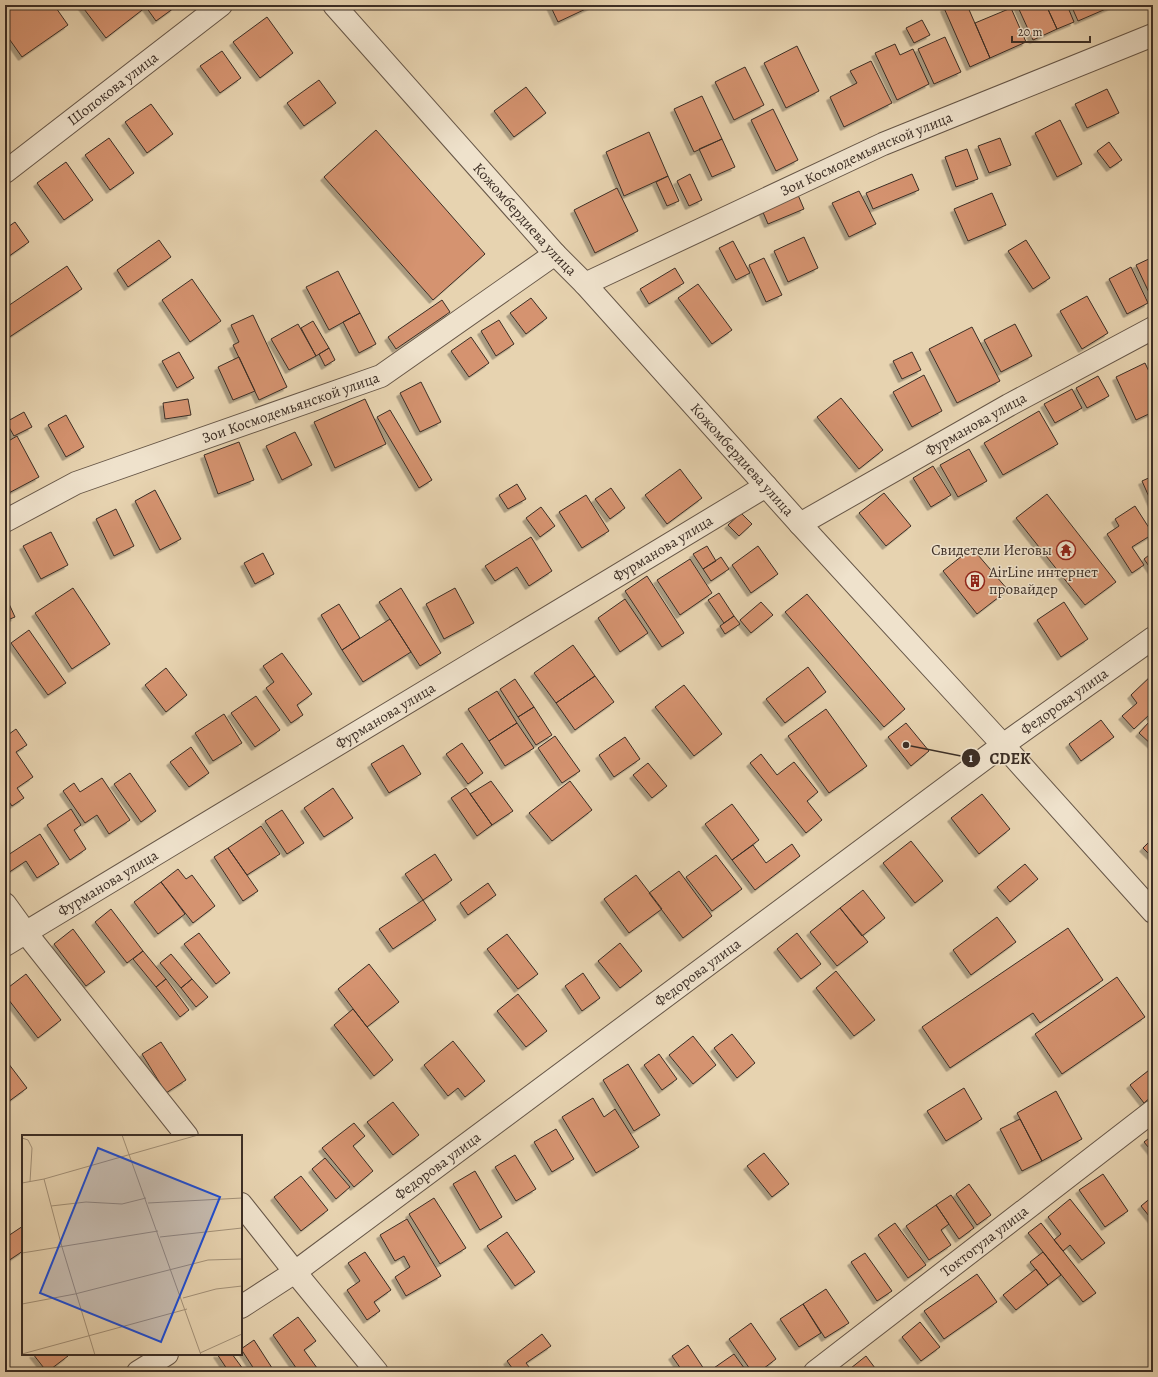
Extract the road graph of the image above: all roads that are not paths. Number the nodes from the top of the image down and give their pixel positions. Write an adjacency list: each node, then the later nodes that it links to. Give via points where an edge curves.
1 (221, 5): 4 (street, Шопокова улица)
2 (334, 5): 5 (street, Кожомбердиева улица)
3 (1153, 35): 6 (street, Зои Космодемьянской улица, via 883,144)
4 (5, 172)
5 (555, 254): 6 (street, Кожомбердиева улица); 9 (street, Зои Космодемьянской улица, via 381,376 76,483)
6 (585, 284): 8 (street, Кожомбердиева улица)
7 (1153, 328): 10 (street, Фурманова улица, via 1009,405)
8 (766, 486): 10 (street, Кожомбердиева улица); 15 (street, Фурманова улица)
9 (5, 521)
10 (800, 524): 12 (street, Кожомбердиева улица)
11 (1153, 638): 12 (street, Федорова улица)
12 (1004, 745): 14 (street, Кожомбердиева улица); 20 (street, Федорова улица)
13 (5, 904): 15 (street)
14 (1153, 912)
15 (26, 933): 16 (street, Фурманова улица); 18 (street)
16 (5, 945)
17 (1153, 1111): 25 (street, Токтогула улица)
18 (186, 1135)
19 (242, 1205): 20 (street)
20 (295, 1272): 21 (street, Федорова улица); 24 (street)
21 (242, 1306)
22 (165, 1355): 23 (street)
23 (138, 1372)
24 (377, 1372)
25 (815, 1372)

